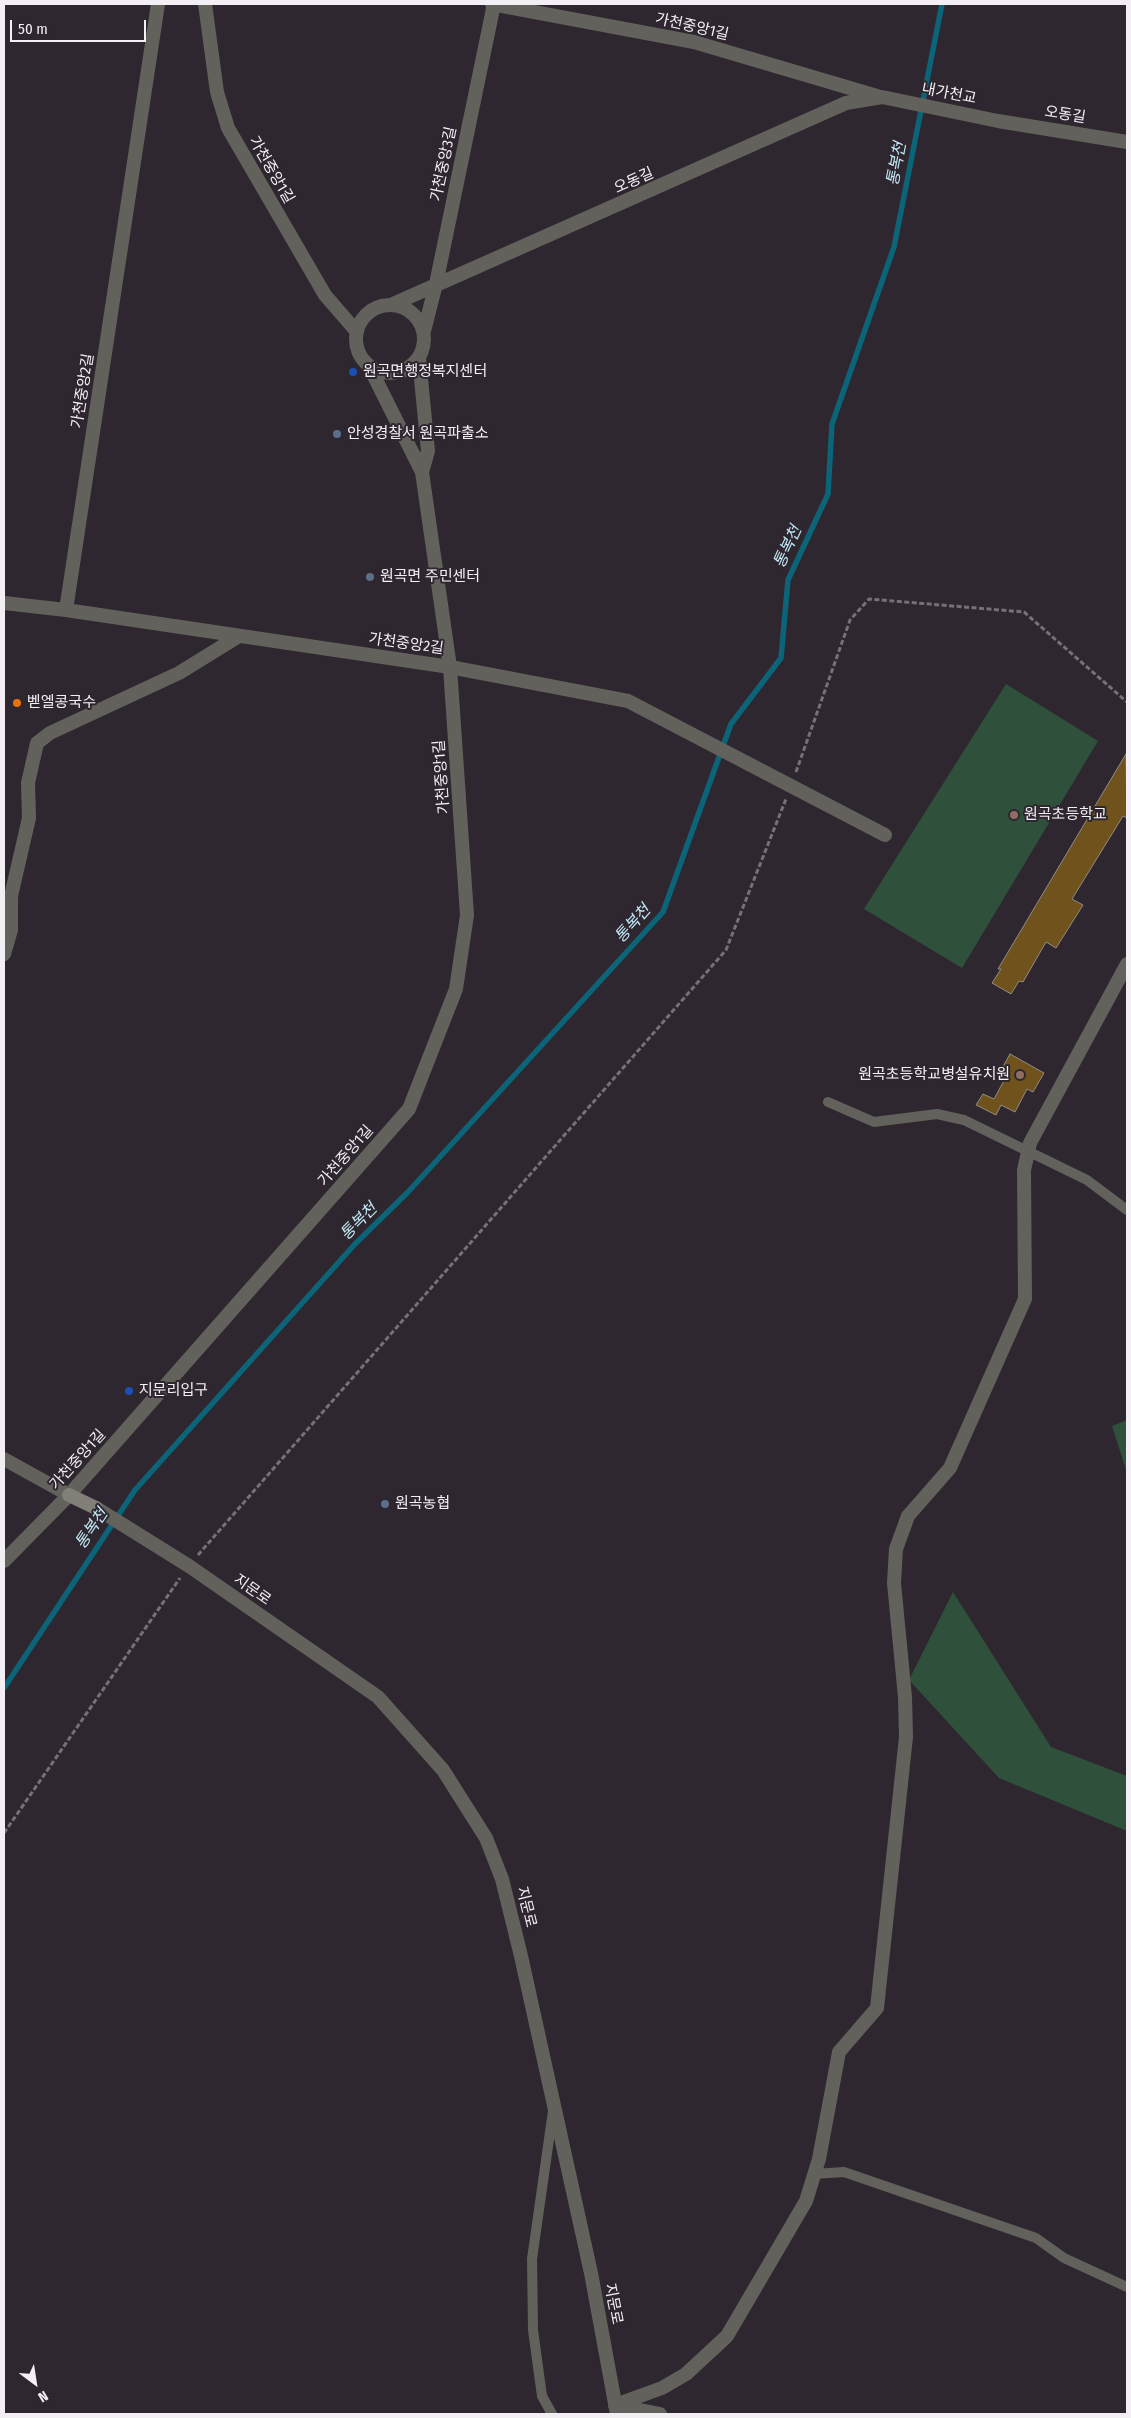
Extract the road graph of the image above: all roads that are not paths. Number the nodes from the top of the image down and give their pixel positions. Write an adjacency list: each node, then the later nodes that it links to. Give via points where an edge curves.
1 (158, 4): 15 (street, 가천중앙2길)
2 (205, 4): 10 (street, 가천중앙1길, via 217,92 228,128 325,295)
3 (493, 4): 4 (street, 가천중앙1길, via 694,42); 7 (street, 가천중앙3길)
4 (887, 99): 5 (street, 내가천교); 7 (street, 오동길, via 846,103)
5 (998, 121): 6 (street, 오동길)
6 (1127, 142)
7 (436, 284): 8 (street, 오동길); 9 (street, 가천중앙3길)
8 (391, 305): 9 (street, via 416,316); 10 (street, via 382,306 366,316)
9 (424, 331): 11 (street, via 425,340)
10 (357, 332): 12 (street, via 358,351)
11 (419, 358): 12 (street, via 405,371 396,373 386,374); 13 (street, via 428,451)
12 (369, 366): 13 (street, 가천중앙1길)
13 (422, 472): 17 (street, 가천중앙1길)
14 (4, 603): 15 (street)
15 (66, 610): 16 (street, 가천중앙2길)
16 (239, 636): 17 (street, 가천중앙2길); 19 (street, via 179,673 50,733 37,743 28,783 29,818 11,896 11,930)
17 (450, 667): 18 (street, via 628,701); 25 (street, 가천중앙1길, via 467,915 456,989 409,1108)
18 (885, 835)
19 (4, 954)
20 (1127, 964): 22 (street)
21 (828, 1102): 22 (lane, via 874,1122 937,1114 964,1120)
22 (1028, 1151): 23 (lane, via 1086,1180); 29 (street, via 1024,1170 1025,1299 950,1468 908,1516 896,1549 894,1583 906,1737 877,2008 840,2052)
23 (1127, 1210)
24 (4, 1459): 25 (street)
25 (69, 1495): 26 (main road); 27 (street, 가천중앙1길)
26 (96, 1508): 28 (street, 지문로, via 189,1566 378,1697 443,1770 486,1838 502,1879)
27 (4, 1561)
28 (554, 2105): 31 (street, 지문로, via 591,2273); 32 (lane, via 532,2259 533,2330 542,2396)
29 (814, 2174): 30 (lane, via 844,2172 1036,2238 1064,2258); 31 (street, via 806,2201 726,2336 686,2374)
30 (1127, 2287)
31 (616, 2410): 33 (street)
32 (552, 2414)
33 (660, 2414)

